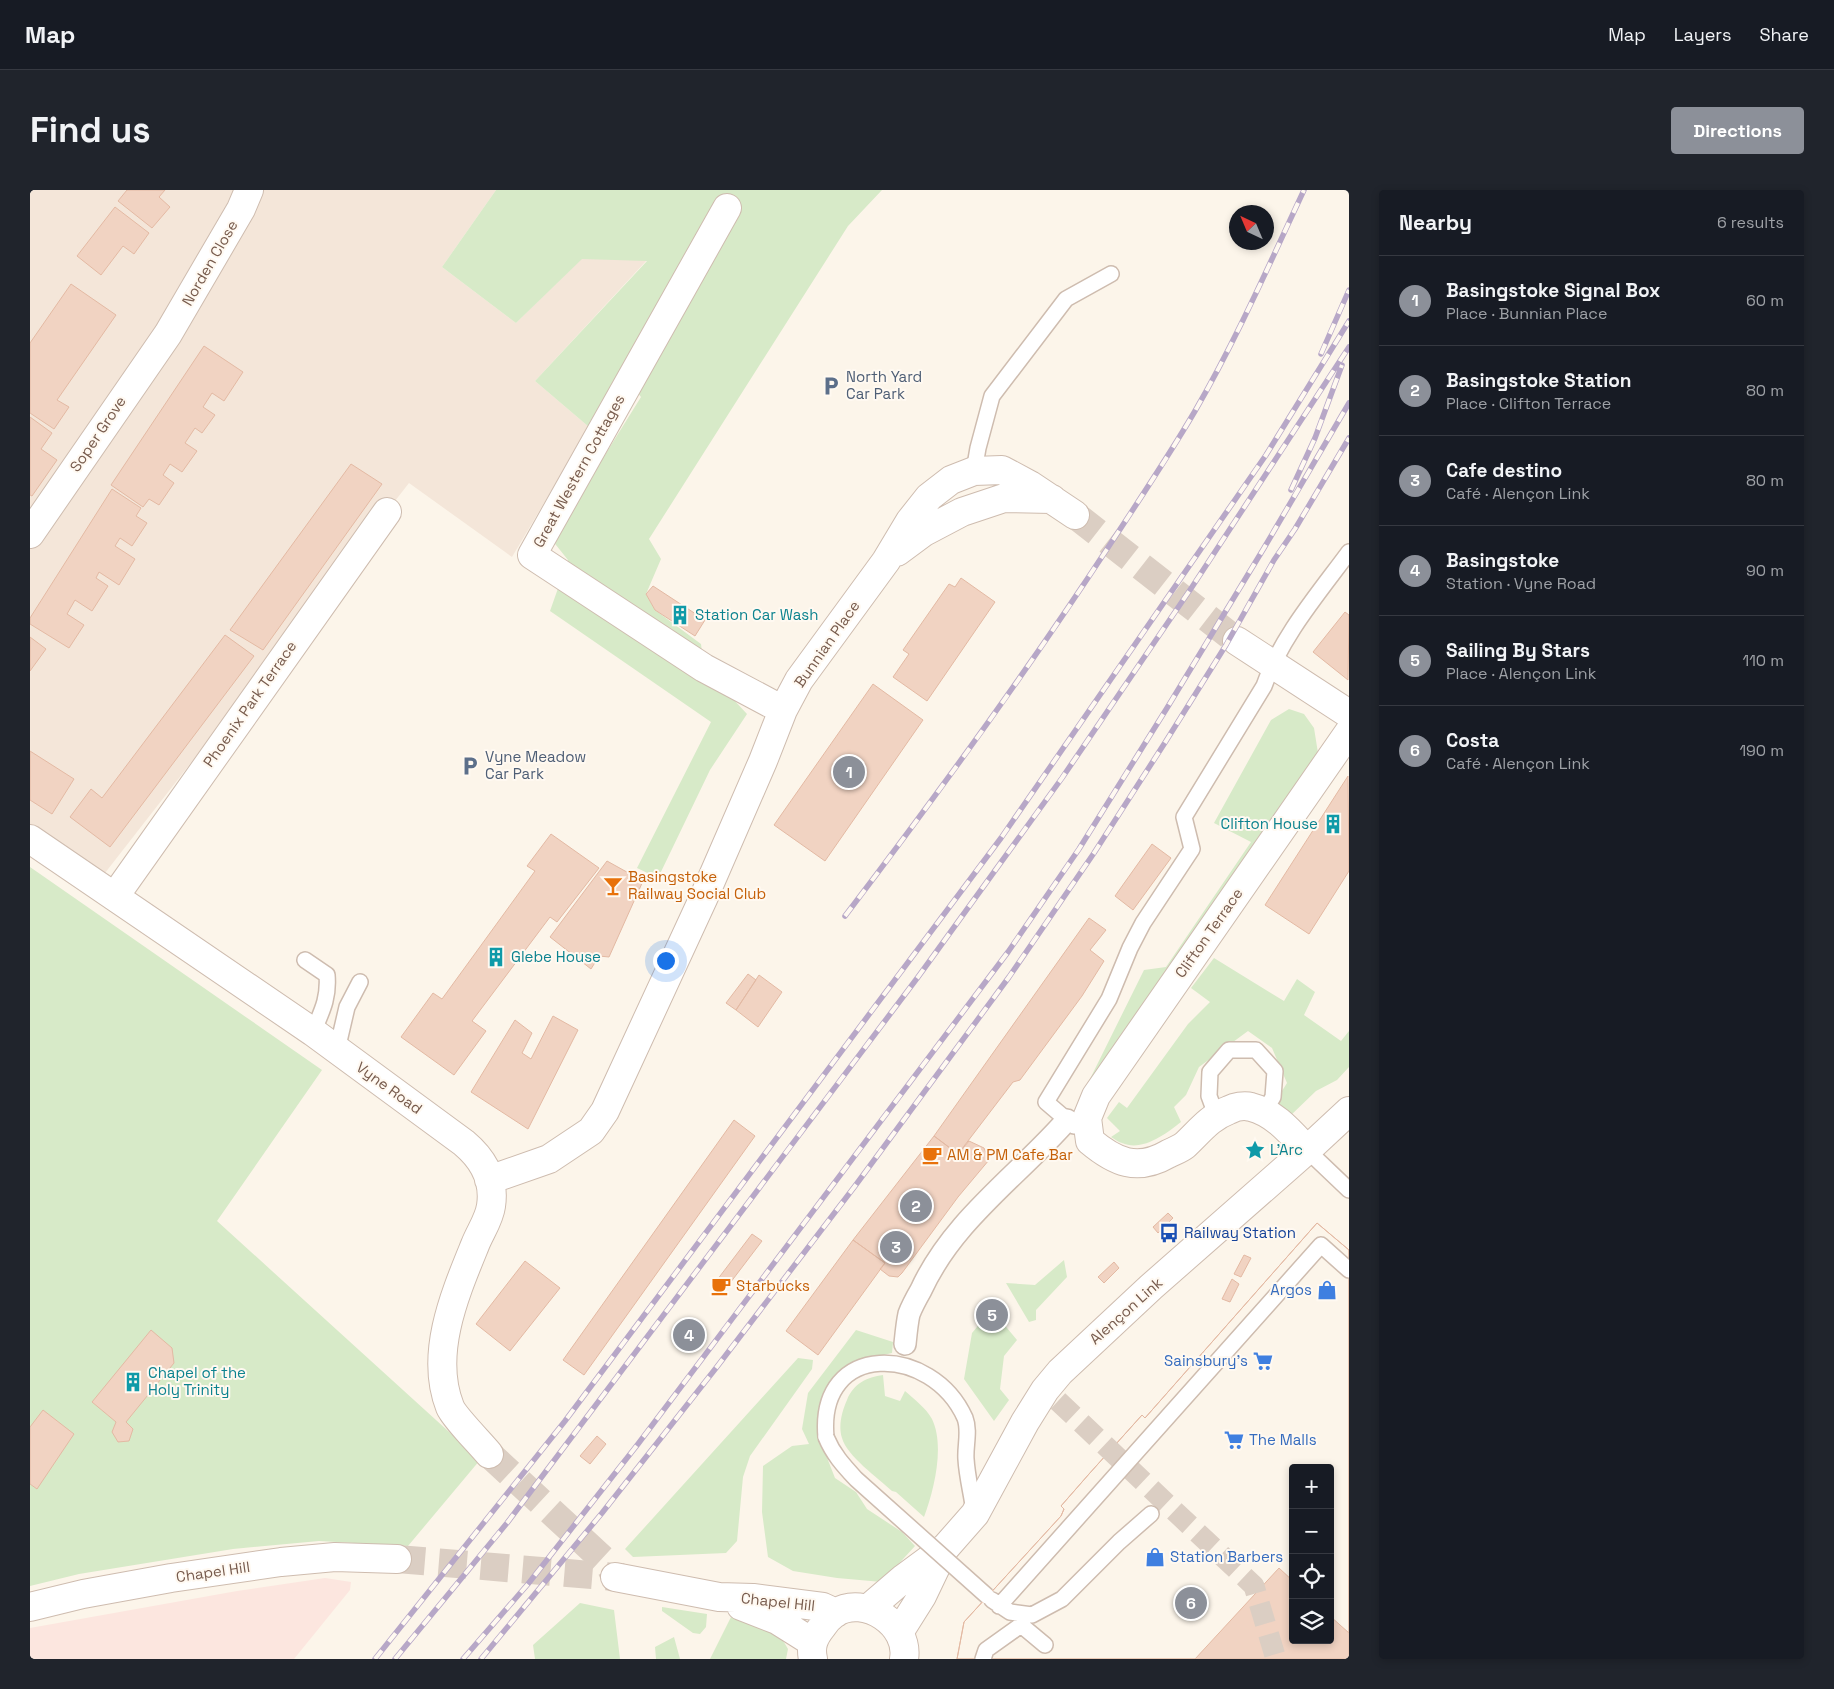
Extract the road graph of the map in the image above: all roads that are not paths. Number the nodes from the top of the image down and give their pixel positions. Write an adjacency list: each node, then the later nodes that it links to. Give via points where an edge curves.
1 (249, 190): 4 (street, Norden Close)
2 (727, 208): 15 (street, Great Western Cottages, via 532,555)
3 (1111, 274): 5 (lane, via 1066,299 992,396)
4 (168, 334): 9 (street, Soper Grove)
5 (974, 470): 6 (street, Bunnian Place, via 1002,470); 11 (street, Bunnian Place, via 951,480 929,497)
6 (1052, 499): 8 (street, Bunnian Place); 11 (street, Bunnian Place, via 1004,498 962,512 924,532)
7 (387, 512): 18 (street, Phoenix Park Terrace)
8 (1075, 515)
9 (30, 534)
10 (1349, 552): 13 (lane)
11 (886, 561): 15 (street, Bunnian Place, via 800,680)
12 (1237, 641): 13 (street)
13 (1272, 665): 14 (street); 26 (lane, via 1264,686 1184,817 1192,849 1143,923 1109,999 1046,1102)
14 (1349, 714)
15 (779, 720): 29 (street, Bunnian Place, via 704,899 591,1131 549,1159)
16 (1349, 732): 27 (street, Clifton Terrace, via 1096,1096 1087,1118)
17 (30, 839): 18 (street, Vyne Road)
18 (115, 896): 21 (street, Vyne Road)
19 (305, 960): 21 (lane, via 326,975 327,982 325,1005)
20 (360, 982): 22 (lane, via 347,1007)
21 (313, 1032): 22 (street, Vyne Road)
22 (337, 1050): 29 (street, Vyne Road, via 464,1143 481,1160)
23 (1349, 1111): 28 (street, Alençon Link)
24 (1264, 1112): 25 (street, via 1249,1106 1234,1107); 25 (lane, via 1273,1097 1275,1071 1256,1050 1229,1050 1210,1072 1209,1096); 28 (street, via 1280,1122)
25 (1216, 1114): 27 (street, via 1183,1146 1155,1162 1132,1164 1108,1155)
26 (1067, 1120): 27 (lane); 32 (street, via 952,1239 928,1273 910,1313)
27 (1090, 1141)
28 (1307, 1150): 30 (lane); 34 (street, Alençon Link, via 1060,1372 1025,1422)
29 (490, 1180): 33 (street, Vyne Road, via 491,1206 460,1282 442,1355 442,1380 451,1409)
30 (1349, 1190)
31 (1349, 1270): 40 (lane, via 1320,1246)
32 (905, 1344)
33 (489, 1454)
34 (975, 1514): 36 (street, Alençon Link); 40 (lane, bridge, via 966,1459 965,1419 951,1395 939,1382 906,1365 881,1362 863,1366 849,1374 835,1388 825,1422 826,1436 838,1461)
35 (1151, 1514): 40 (lane, via 1062,1599 1032,1615 1010,1612)
36 (946, 1547): 42 (street, Alençon Link); 44 (street, Alençon Link)
37 (397, 1559): 41 (street, Chapel Hill, via 335,1557 281,1562 171,1578)
38 (615, 1577): 39 (street, Chapel Hill)
39 (719, 1596): 43 (street, Chapel Hill, via 823,1607); 46 (street, Chapel Hill, via 777,1620)
40 (999, 1606)
41 (30, 1607)
42 (869, 1608): 43 (street); 44 (street)
43 (836, 1613): 46 (street, via 824,1624)
44 (900, 1631): 47 (street)
45 (1045, 1645): 48 (lane, via 1021,1625 986,1650)
46 (813, 1650)
47 (904, 1659)
48 (983, 1659)

